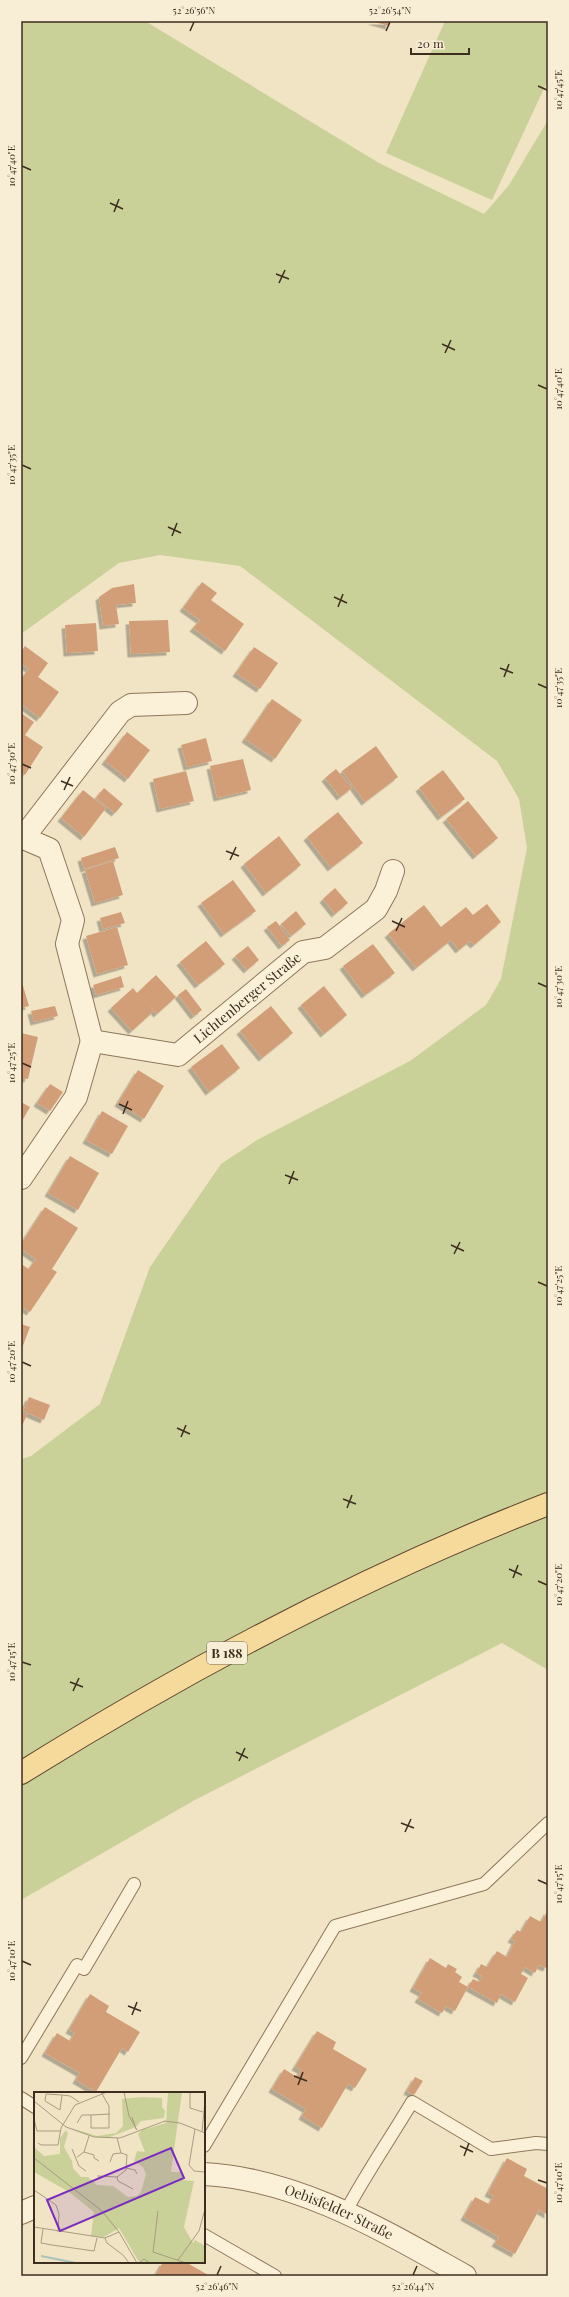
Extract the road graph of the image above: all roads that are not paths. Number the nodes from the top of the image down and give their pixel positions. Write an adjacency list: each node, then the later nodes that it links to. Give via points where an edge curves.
1 (186, 703): 2 (street, via 131,705 120,712)
2 (22, 838): 4 (street, via 49,848 73,920 68,944)
3 (393, 871): 4 (street, Lichtenberger Straße, via 376,909 326,948 303,952 178,1055)
4 (92, 1042): 5 (street, via 76,1097)
5 (21, 1178)
6 (548, 1504): 7 (main road, B 188, via 399,1566 283,1624 222,1656)
7 (21, 1773)
8 (548, 1823): 13 (lane, via 484,1884 335,1926)
9 (134, 1884): 10 (lane, via 84,1969 77,1964)
10 (21, 2058)
11 (21, 2098): 12 (lane)
12 (34, 2106)
13 (205, 2144)
14 (548, 2144): 18 (lane, via 536,2143 491,2149 412,2102)
15 (205, 2174): 18 (street, Oebisfelder Straße, via 259,2181)
16 (34, 2207): 17 (street)
17 (21, 2213)
18 (345, 2213): 21 (street, Oebisfelder Straße)
19 (205, 2236): 20 (lane)
20 (275, 2276)
21 (465, 2276)

